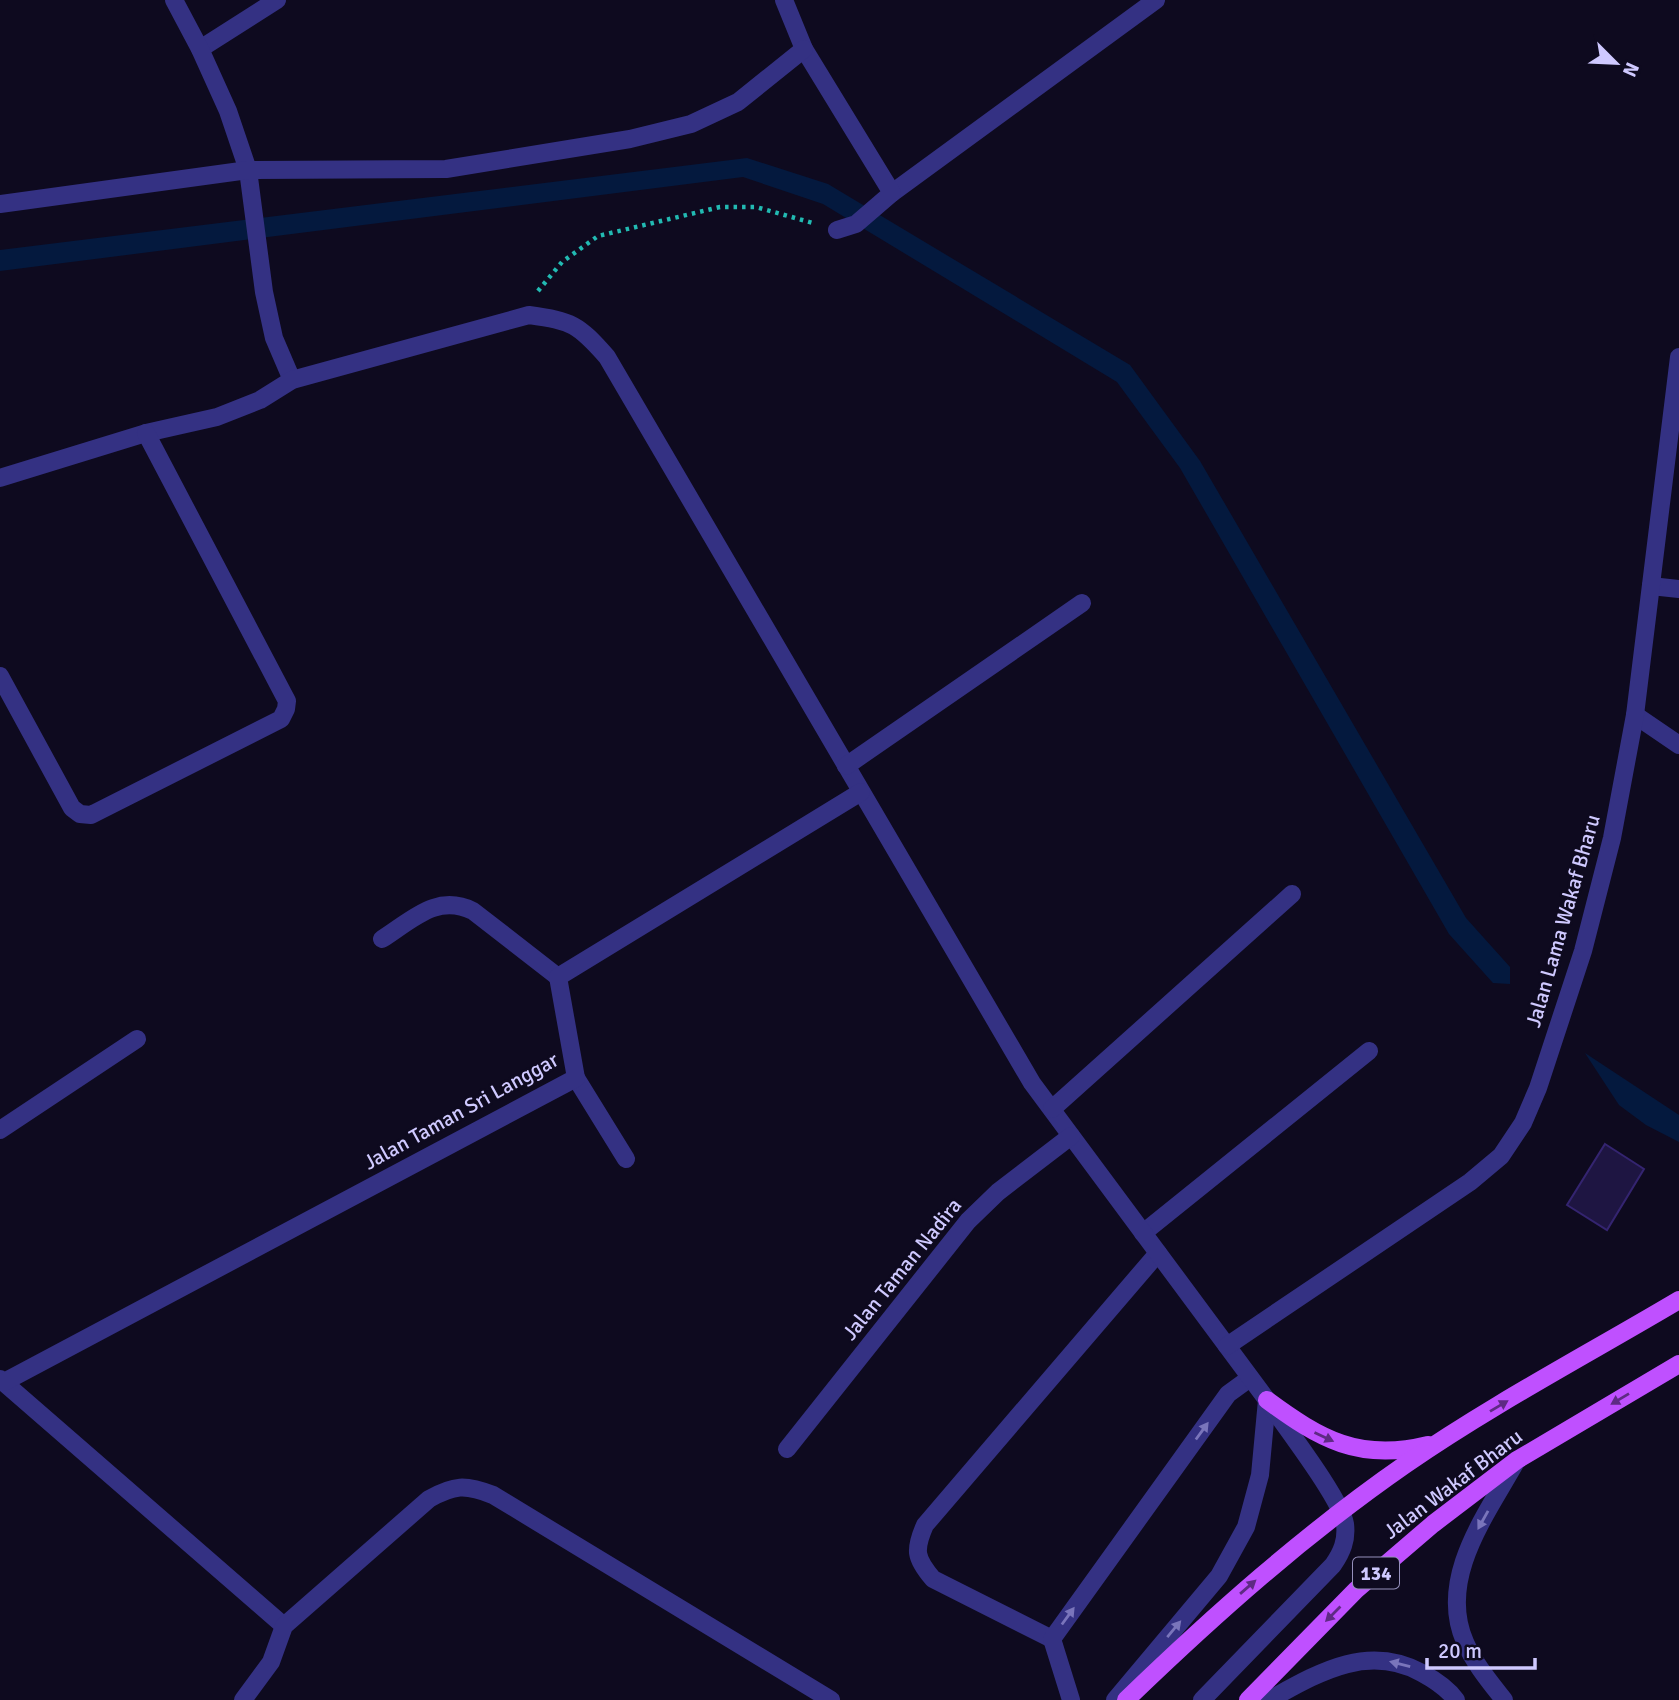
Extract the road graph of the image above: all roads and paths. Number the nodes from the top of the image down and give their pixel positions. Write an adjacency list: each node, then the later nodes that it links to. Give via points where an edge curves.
1 (174, 0): 5 (street)
2 (277, 0): 5 (street)
3 (784, 0): 6 (street)
4 (1156, 0): 8 (street)
5 (200, 49): 7 (street)
6 (804, 49): 7 (street, via 738,102 691,124 630,139 446,169); 8 (street)
7 (248, 170): 9 (street); 13 (street, via 264,292 274,338)
8 (892, 193): 10 (street, via 856,224)
9 (0, 204)
10 (837, 230): 11 (path, via 756,207 720,207 598,236 562,262 540,287)
11 (530, 315): 13 (street); 23 (street, via 563,320 586,333 607,357)
12 (1679, 357): 15 (street, Jalan Lama Wakaf Bharu)
13 (292, 380): 14 (street, via 260,400 217,417)
14 (146, 433): 16 (street); 20 (street, via 287,701 281,719 91,816 72,808)
15 (1673, 450): 17 (street, Jalan Lama Wakaf Bharu)
16 (0, 478)
17 (1651, 586): 18 (street); 21 (street, Jalan Lama Wakaf Bharu)
18 (1679, 589)
19 (1082, 603): 23 (street)
20 (0, 676)
21 (1635, 715): 22 (street); 38 (street, Jalan Lama Wakaf Bharu, via 1589,930 1523,1123 1501,1156 1469,1182)
22 (1679, 745)
23 (846, 766): 24 (street)
24 (861, 792): 27 (street); 31 (street, via 1015,1056)
25 (1292, 894): 31 (street)
26 (382, 939): 27 (street, via 430,909 459,904)
27 (558, 977): 30 (street, Jalan Taman Sri Langgar)
28 (137, 1039): 32 (street)
29 (1369, 1051): 35 (street)
30 (576, 1078): 34 (street); 41 (street, Jalan Taman Sri Langgar)
31 (1052, 1109): 33 (street)
32 (0, 1130)
33 (1071, 1136): 35 (street); 44 (street, Jalan Taman Nadira, via 968,1221)
34 (626, 1159)
35 (1143, 1233): 36 (street)
36 (1158, 1253): 38 (street); 48 (street, via 925,1525 917,1543 920,1563 933,1579)
37 (1679, 1300): 43 (main road, one-way to 37)
38 (1227, 1346): 40 (street)
39 (1679, 1364): 45 (main road, Jalan Wakaf Bharu / 134, one-way to 45)
40 (1250, 1378): 42 (street); 48 (street, one-way to 40, via 1228,1394)
41 (2, 1380): 47 (street)
42 (1267, 1400): 43 (main road, one-way to 43, via 1306,1429 1338,1444 1370,1451 1408,1450); 46 (street); 52 (street, one-way to 42, via 1219,1576 1246,1527 1259,1475)
43 (1441, 1442): 46 (main road)
44 (787, 1449)
45 (1517, 1460): 55 (main road, Jalan Wakaf Bharu / 134, one-way to 55, via 1356,1590); 58 (street, one-way to 58, via 1460,1570 1456,1605 1464,1640)
46 (1342, 1510): 53 (main road, one-way to 46, via 1252,1583); 54 (street, via 1346,1538 1333,1564)
47 (284, 1626): 49 (street, via 271,1662); 50 (street, via 429,1499 449,1488 471,1487 492,1495)
48 (1052, 1639): 51 (street)
49 (243, 1700)
50 (831, 1700)
51 (1071, 1700)
52 (1115, 1700)
53 (1126, 1700)
54 (1202, 1700)
55 (1248, 1700)
56 (1269, 1700): 57 (street, one-way to 56, via 1433,1678 1405,1664 1378,1660 1349,1662)
57 (1457, 1700)
58 (1504, 1700)

